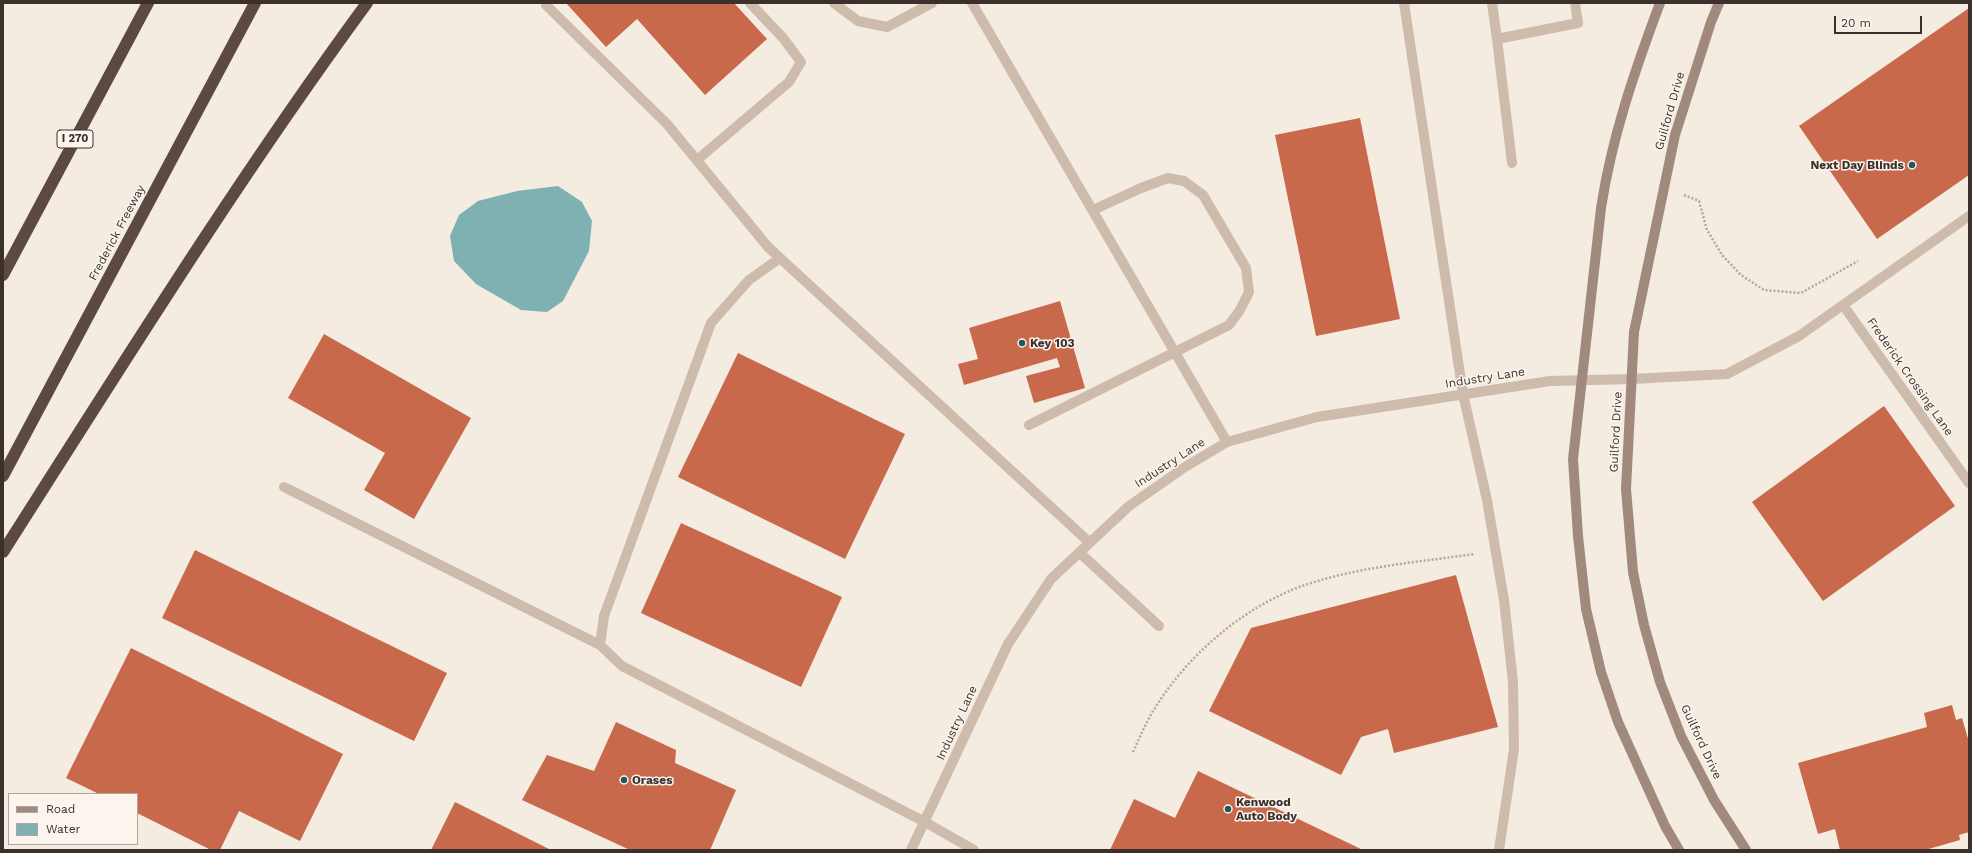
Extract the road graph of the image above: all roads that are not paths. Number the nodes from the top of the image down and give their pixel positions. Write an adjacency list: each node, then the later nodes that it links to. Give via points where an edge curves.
1 (148, 3): 20 (highway, I 270)
2 (255, 3): 28 (highway, Frederick Freeway)
3 (367, 3): 32 (highway, via 328,56 192,257)
4 (547, 3): 15 (street, via 546,5 667,124)
5 (750, 3): 15 (street, via 783,38 801,62 789,82)
6 (834, 3): 7 (street, via 858,21 887,27)
7 (932, 3)
8 (972, 3): 17 (street)
9 (1404, 3): 25 (street)
10 (1492, 3): 14 (street)
11 (1575, 3): 14 (street, via 1578,23)
12 (1660, 3): 24 (main road, via 1636,66 1606,173)
13 (1719, 3): 23 (main road, Guilford Drive, via 1675,135 1634,332)
14 (1498, 39): 16 (street)
15 (697, 160): 19 (street, via 768,247)
16 (1512, 163)
17 (1093, 210): 22 (street); 22 (street, via 1168,178 1184,181 1203,195 1246,268 1249,292 1229,325)
18 (1969, 216): 21 (street, Industry Lane)
19 (780, 258): 31 (street); 35 (street, via 749,280 711,323 604,616)
20 (3, 274)
21 (1843, 306): 23 (street, Industry Lane, via 1799,336 1727,374); 29 (street, Frederick Crossing Lane)
22 (1175, 352): 26 (street); 27 (street)
23 (1632, 378): 24 (street, Industry Lane); 41 (main road, Guilford Drive, via 1626,489 1633,572 1644,625 1660,682 1681,736 1714,800)
24 (1583, 379): 25 (street, Industry Lane, via 1550,381); 40 (main road, via 1573,459 1586,609 1601,672 1618,722 1665,826)
25 (1463, 394): 27 (street, Industry Lane, via 1317,417); 39 (street, via 1496,551 1513,682 1514,749)
26 (1029, 425)
27 (1227, 442): 31 (street, Industry Lane, via 1185,467 1129,506)
28 (3, 476)
29 (1969, 484)
30 (284, 487): 35 (street)
31 (1089, 542): 33 (street, Industry Lane)
32 (3, 552)
33 (1080, 553): 34 (street); 36 (street, Industry Lane, via 1052,579 1008,644)
34 (1159, 626)
35 (600, 645): 36 (street, via 622,666)
36 (925, 822): 37 (street, Industry Lane); 38 (street)
37 (911, 850)
38 (974, 850)
39 (1499, 850)
40 (1679, 850)
41 (1746, 850)

